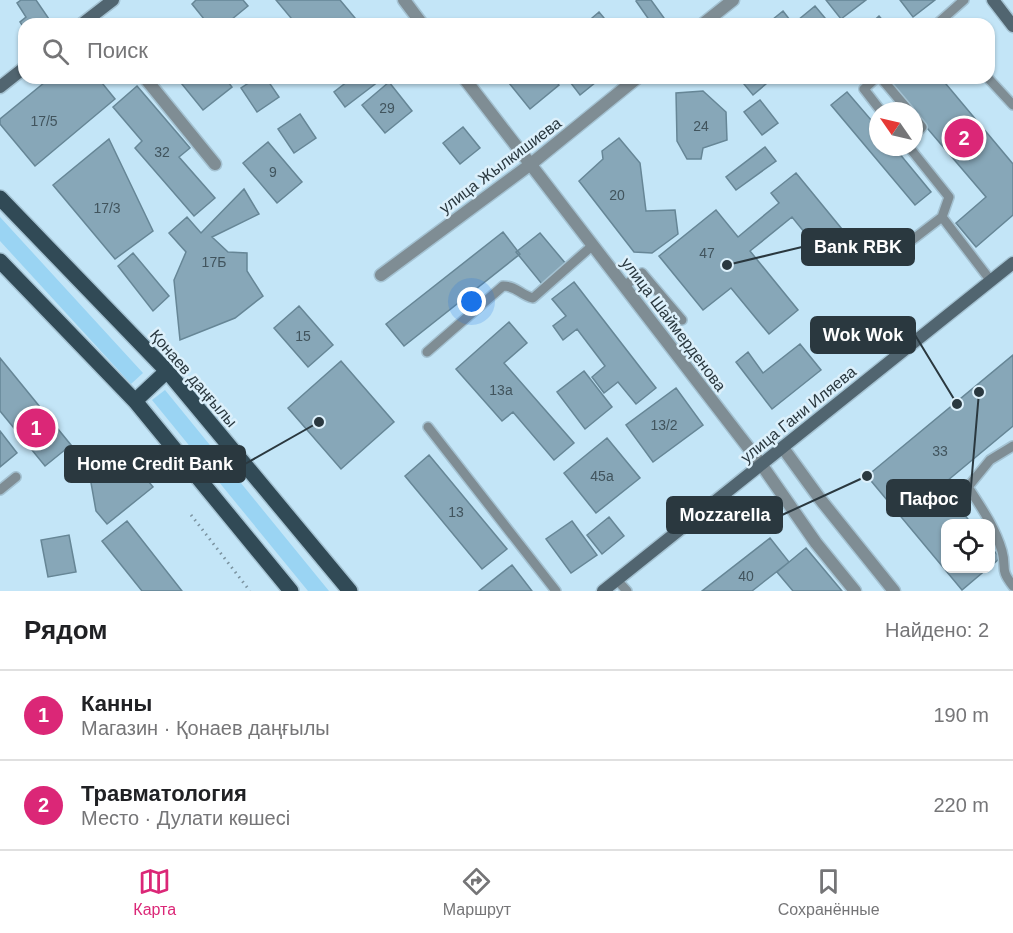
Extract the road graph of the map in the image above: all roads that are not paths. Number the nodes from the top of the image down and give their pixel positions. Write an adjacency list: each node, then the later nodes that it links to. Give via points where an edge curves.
1 (113, 0): 6 (street)
2 (404, 0): 7 (street)
3 (733, 0): 8 (street)
4 (964, 0): 9 (lane)
5 (993, 0): 10 (street)
6 (99, 18)
7 (418, 18)
8 (711, 18)
9 (944, 18)
10 (1013, 26)
11 (18, 73): 18 (street)
12 (150, 84): 23 (street)
13 (469, 84): 24 (street, улица Шаймерденова)
14 (630, 84): 24 (street, улица Жылкишиева)
15 (869, 84): 19 (lane, via 864,89)
16 (886, 84): 20 (lane)
17 (994, 84): 21 (lane)
18 (0, 87)
19 (874, 102)
20 (901, 102)
21 (1013, 105)
22 (916, 156): 26 (lane, via 949,197)
23 (215, 164)
24 (531, 164): 27 (street, улица Шаймерденова); 31 (street, улица Жылкишиева)
25 (0, 198): 36 (main road, Қонаев даңғылы)
26 (942, 217): 28 (lane); 32 (lane)
27 (592, 245): 33 (street, улица Шаймерденова); 35 (lane, via 533,298 512,286 502,286)
28 (886, 260)
29 (0, 261): 37 (main road)
30 (1013, 264): 32 (street, улица Гани Иляева)
31 (381, 275)
32 (991, 280): 40 (street, улица Гани Иляева)
33 (624, 286): 34 (lane, via 642,273); 41 (street, улица Шаймерденова)
34 (682, 320)
35 (427, 352)
36 (167, 371): 37 (main road); 47 (main road, Қонаев даңғылы)
37 (135, 401): 46 (main road)
38 (428, 427): 48 (lane)
39 (1013, 446): 45 (lane, via 990,460 968,487 990,522 1002,553 1004,573)
40 (783, 448): 41 (street, улица Гани Иляева); 52 (street)
41 (761, 464): 44 (street, улица Гани Иляева); 51 (street, улица Шаймерденова)
42 (16, 477): 43 (lane)
43 (0, 490)
44 (617, 580): 49 (street, улица Гани Иляева); 50 (lane)
45 (1013, 586)
46 (285, 589)
47 (350, 591)
48 (556, 591)
49 (603, 591)
50 (627, 591)
51 (855, 591)
52 (894, 591)

